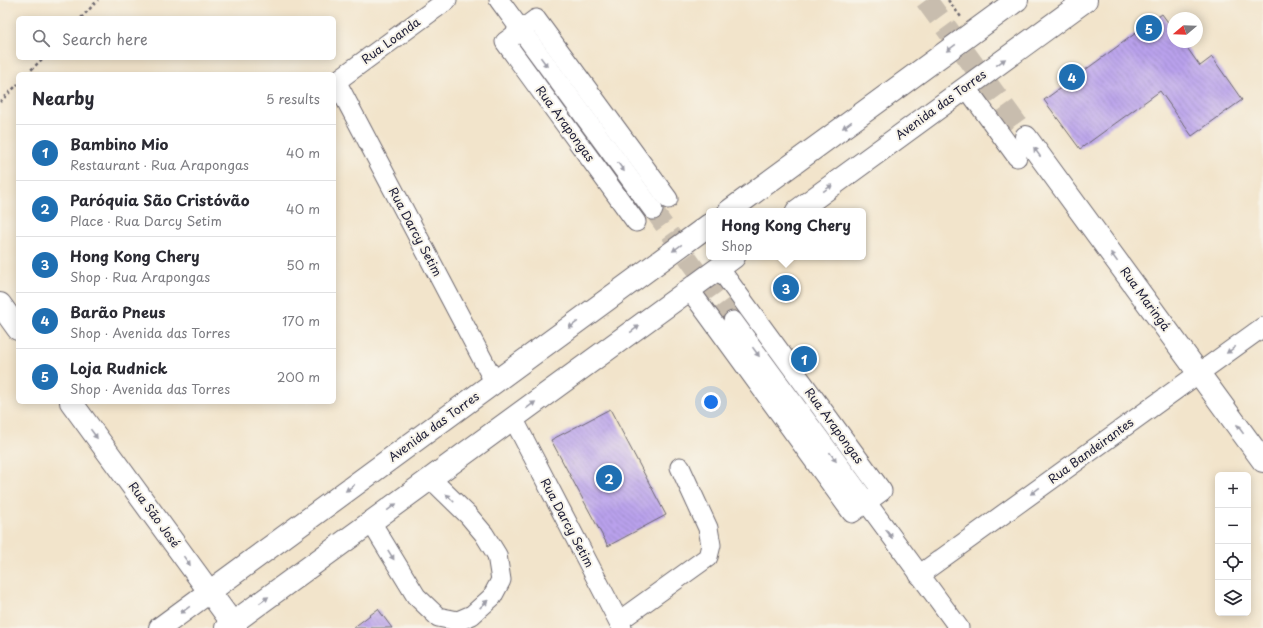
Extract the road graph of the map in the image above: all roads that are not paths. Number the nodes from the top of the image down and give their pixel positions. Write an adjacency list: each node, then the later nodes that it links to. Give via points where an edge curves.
1 (447, 0): 6 (street, Rua Loanda)
2 (499, 0): 5 (street)
3 (1017, 0): 12 (main road, one-way to 12)
4 (1086, 0): 8 (main road, Avenida das Torres, one-way to 4)
5 (521, 30): 11 (street, Rua Arapongas, via 536,19); 14 (street, Rua Arapongas, via 505,42)
6 (336, 81)
7 (336, 84): 21 (street, Rua Darcy Setim)
8 (966, 87): 10 (street); 13 (main road, Avenida das Torres, one-way to 8)
9 (1026, 137): 20 (main road, Rua Maringá, one-way to 9)
10 (1017, 157)
11 (660, 205)
12 (733, 208)
13 (800, 208)
14 (636, 222)
15 (706, 228): 21 (main road, Avenida das Torres, one-way to 21)
16 (726, 262): 17 (main road); 27 (street, Rua Arapongas, via 882,491)
17 (689, 289): 23 (main road, one-way to 17); 27 (street, Rua Arapongas, via 852,513)
18 (733, 321): 27 (street, Rua Arapongas, one-way to 27)
19 (1263, 327): 20 (street, Rua Bandeirantes, one-way to 20)
20 (1199, 373): 24 (main road, Rua Maringá, one-way to 20); 29 (street, Rua Bandeirantes, one-way to 29)
21 (494, 383): 30 (main road, Avenida das Torres, one-way to 30)
22 (72, 404): 30 (main road, Rua São José, one-way to 30)
23 (513, 418): 26 (main road); 31 (street, Rua Darcy Setim)
24 (1263, 461)
25 (680, 467): 31 (street, via 708,528 712,546 708,557)
26 (430, 478): 28 (main road, one-way to 26); 28 (street, one-way to 26, via 416,596 438,618 458,621 472,615 492,597 501,580 497,555 468,515)
27 (866, 503): 29 (street, Rua Arapongas, one-way to 29)
28 (370, 522): 32 (main road, one-way to 28)
29 (919, 574): 34 (street, Rua Arapongas)
30 (209, 592): 32 (main road, Rua São José); 33 (main road, Avenida das Torres, one-way to 33)
31 (621, 625)
32 (231, 626)
33 (160, 628)
34 (959, 628)

